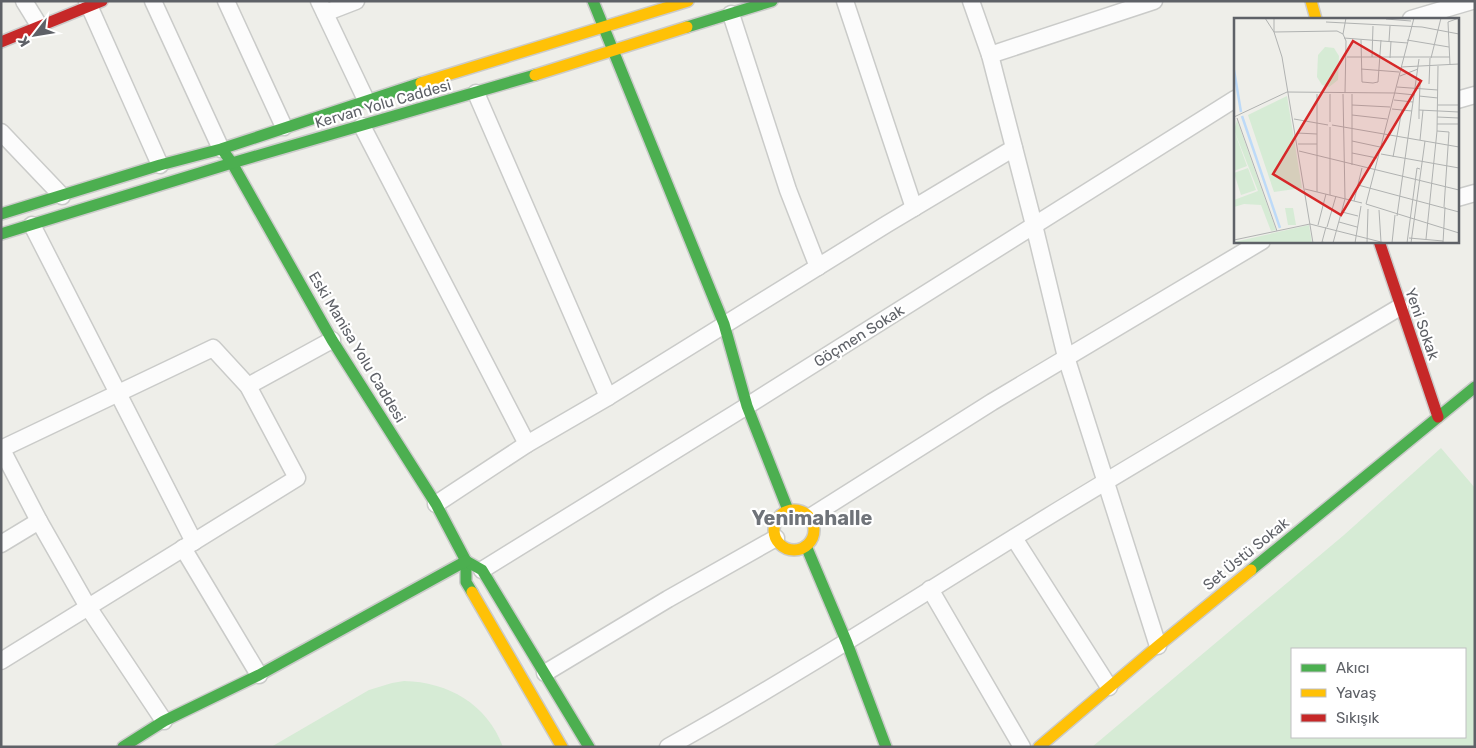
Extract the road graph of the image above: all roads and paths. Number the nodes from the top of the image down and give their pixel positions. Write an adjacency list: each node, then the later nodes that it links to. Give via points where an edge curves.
1 (24, 1): 20 (street)
2 (153, 1): 33 (street)
3 (226, 1): 30 (street)
4 (356, 1): 15 (street)
5 (593, 1): 19 (main road)
6 (688, 1): 19 (main road, Kervan Yolu Caddesi)
7 (772, 1): 16 (main road, Kervan Yolu Caddesi)
8 (846, 1): 39 (street)
9 (971, 1): 23 (street)
10 (1311, 1): 17 (main road)
11 (1472, 1): 14 (street)
12 (93, 3): 20 (main road); 35 (street)
13 (1145, 3): 23 (street)
14 (1441, 6): 18 (street)
15 (322, 7): 26 (street)
16 (731, 14): 22 (main road, Kervan Yolu Caddesi); 46 (street, via 788,190)
17 (1316, 18)
18 (1412, 18)
19 (604, 26): 22 (main road); 26 (main road, Kervan Yolu Caddesi)
20 (40, 27): 21 (main road)
21 (1, 42)
22 (613, 50): 24 (main road, Kervan Yolu Caddesi); 48 (main road)
23 (990, 55): 32 (street)
24 (476, 93): 29 (main road, Kervan Yolu Caddesi); 54 (street)
25 (1475, 95): 27 (street)
26 (366, 100): 30 (main road, Kervan Yolu Caddesi)
27 (1458, 100)
28 (1234, 101): 42 (street, Göçmen Sokak)
29 (362, 126): 34 (main road, Kervan Yolu Caddesi); 57 (street)
30 (284, 127): 33 (main road, Kervan Yolu Caddesi)
31 (1, 132): 37 (street)
32 (1014, 148): 39 (street); 42 (street)
33 (221, 149): 34 (main road, Eski Manisa Yolu Caddesi); 35 (main road, Kervan Yolu Caddesi)
34 (232, 163): 41 (main road, Kervan Yolu Caddesi); 49 (main road, Eski Manisa Yolu Caddesi)
35 (160, 165): 37 (main road, Kervan Yolu Caddesi)
36 (1475, 193): 38 (street)
37 (62, 196): 40 (main road, Kervan Yolu Caddesi)
38 (1458, 198)
39 (914, 208): 46 (street)
40 (1, 214)
41 (32, 225): 43 (main road, Kervan Yolu Caddesi); 53 (street)
42 (1034, 225): 50 (street); 55 (street, Göçmen Sokak)
43 (1, 234)
44 (1260, 242): 50 (street)
45 (1379, 242): 47 (main road, Yeni Sokak)
46 (818, 267): 48 (street)
47 (1400, 307): 56 (main road, Yeni Sokak); 59 (street)
48 (724, 324): 54 (street); 55 (main road)
49 (332, 340): 51 (street); 60 (main road, Eski Manisa Yolu Caddesi)
50 (1066, 357): 59 (street); 62 (street)
51 (248, 386): 53 (street, via 214,348); 67 (street, via 297,478)
52 (1475, 387): 56 (main road, Set Üstü Sokak)
53 (118, 393): 58 (street); 67 (street)
54 (608, 397): 57 (street)
55 (747, 406): 61 (main road); 70 (street, Göçmen Sokak)
56 (1438, 417): 74 (main road, Set Üstü Sokak)
57 (527, 444): 60 (street)
58 (1, 449): 63 (street)
59 (1106, 481): 65 (street); 74 (street)
60 (436, 504): 69 (main road, Eski Manisa Yolu Caddesi)
61 (788, 510): 62 (main road, via 800,511); 64 (main road, via 775,524)
62 (810, 518): 68 (main road, via 814,533)
63 (39, 522): 66 (street); 72 (street)
64 (776, 538): 68 (main road, via 789,549); 76 (street)
65 (1014, 538): 71 (street); 78 (street)
66 (1, 544)
67 (188, 545): 72 (street); 77 (street)
68 (806, 546): 73 (main road)
69 (466, 562): 70 (main road); 77 (main road); 81 (main road, Eski Manisa Yolu Caddesi, via 466,582)
70 (482, 570): 76 (main road)
71 (930, 589): 73 (street); 85 (street)
72 (88, 607): 75 (street); 79 (street)
73 (847, 642): 83 (street); 84 (main road)
74 (1158, 646): 78 (main road, Set Üstü Sokak)
75 (1, 661)
76 (545, 673): 82 (main road)
77 (259, 675): 79 (main road)
78 (1109, 687): 86 (main road, Set Üstü Sokak)
79 (164, 721): 80 (main road)
80 (123, 747)
81 (562, 747)
82 (589, 747)
83 (668, 747)
84 (886, 747)
85 (1022, 747)
86 (1038, 747)

